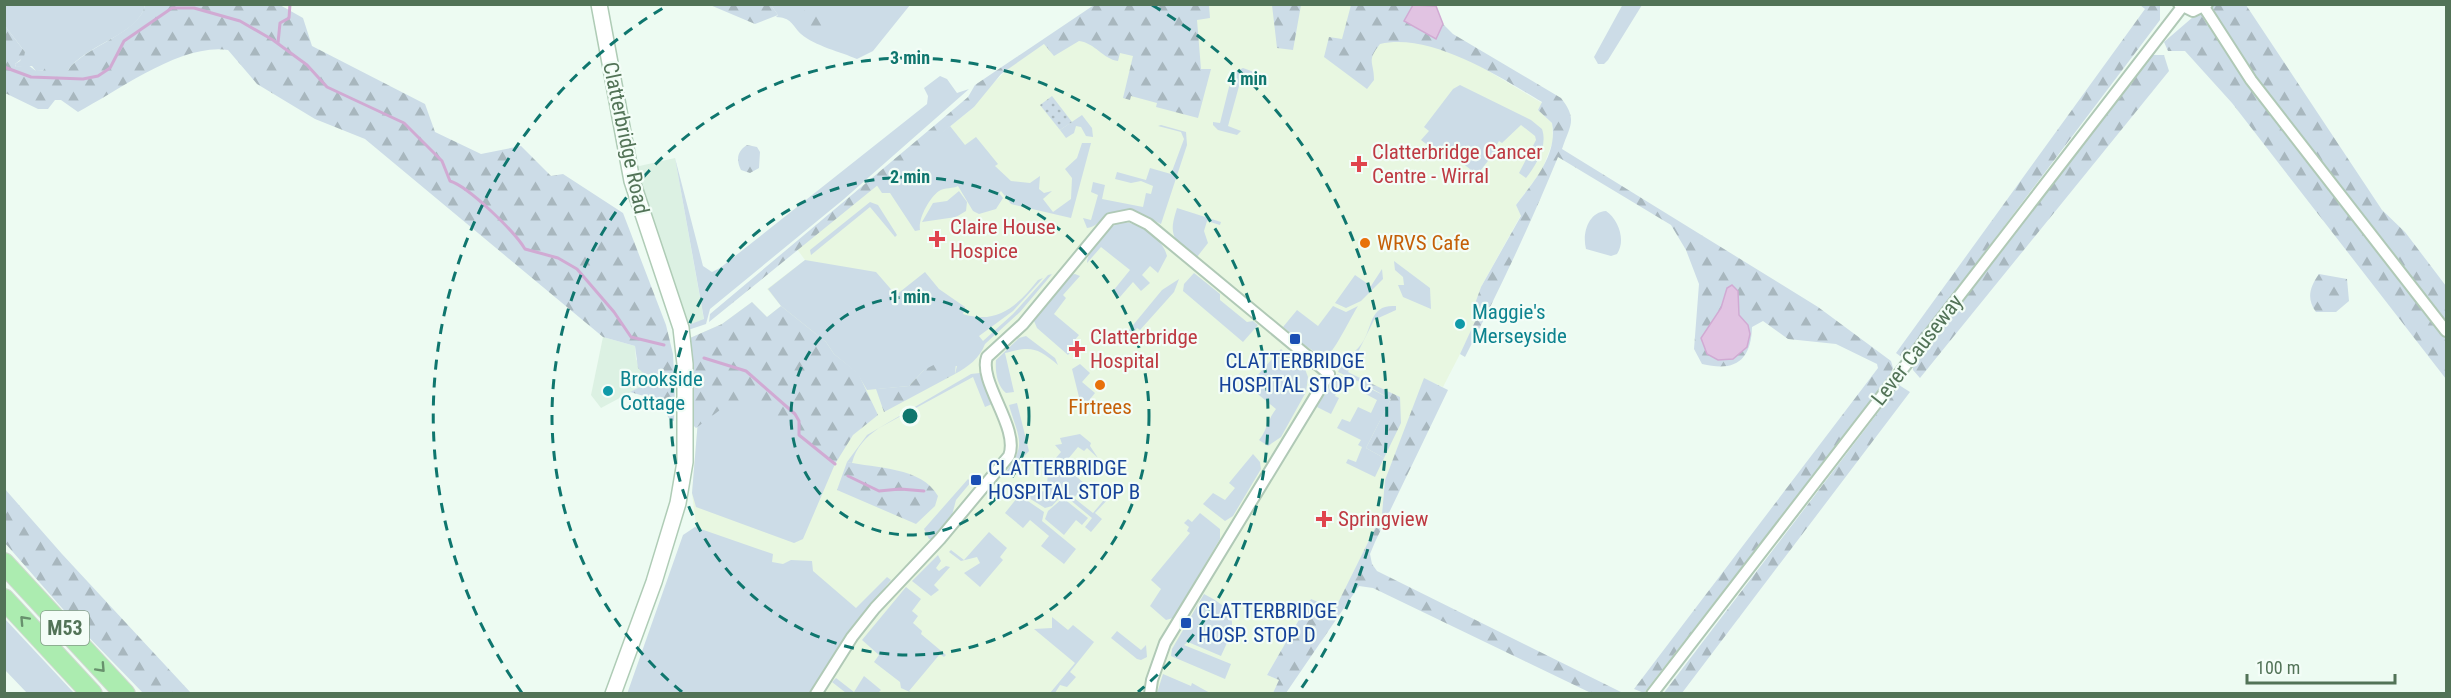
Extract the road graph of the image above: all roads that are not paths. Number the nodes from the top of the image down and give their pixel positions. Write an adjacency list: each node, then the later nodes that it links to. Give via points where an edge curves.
1 (599, 4): 7 (main road, Clatterbridge Road, via 632,180 682,338 685,364 685,462 678,503)
2 (2180, 6): 3 (street, via 2193,11); 12 (street, Lever Causeway)
3 (2205, 6): 4 (street, via 2252,80)
4 (2446, 331)
5 (4, 563): 9 (highway, M53, one-way to 9)
6 (4, 599): 8 (highway, M53, one-way to 6)
7 (618, 689)
8 (92, 693)
9 (125, 693)
10 (816, 693): 11 (street, via 875,608 1010,456 1012,440 988,374 987,357 1023,324 1110,219 1130,215 1148,224 1329,374 1166,643)
11 (1150, 693)
12 (1652, 693)

